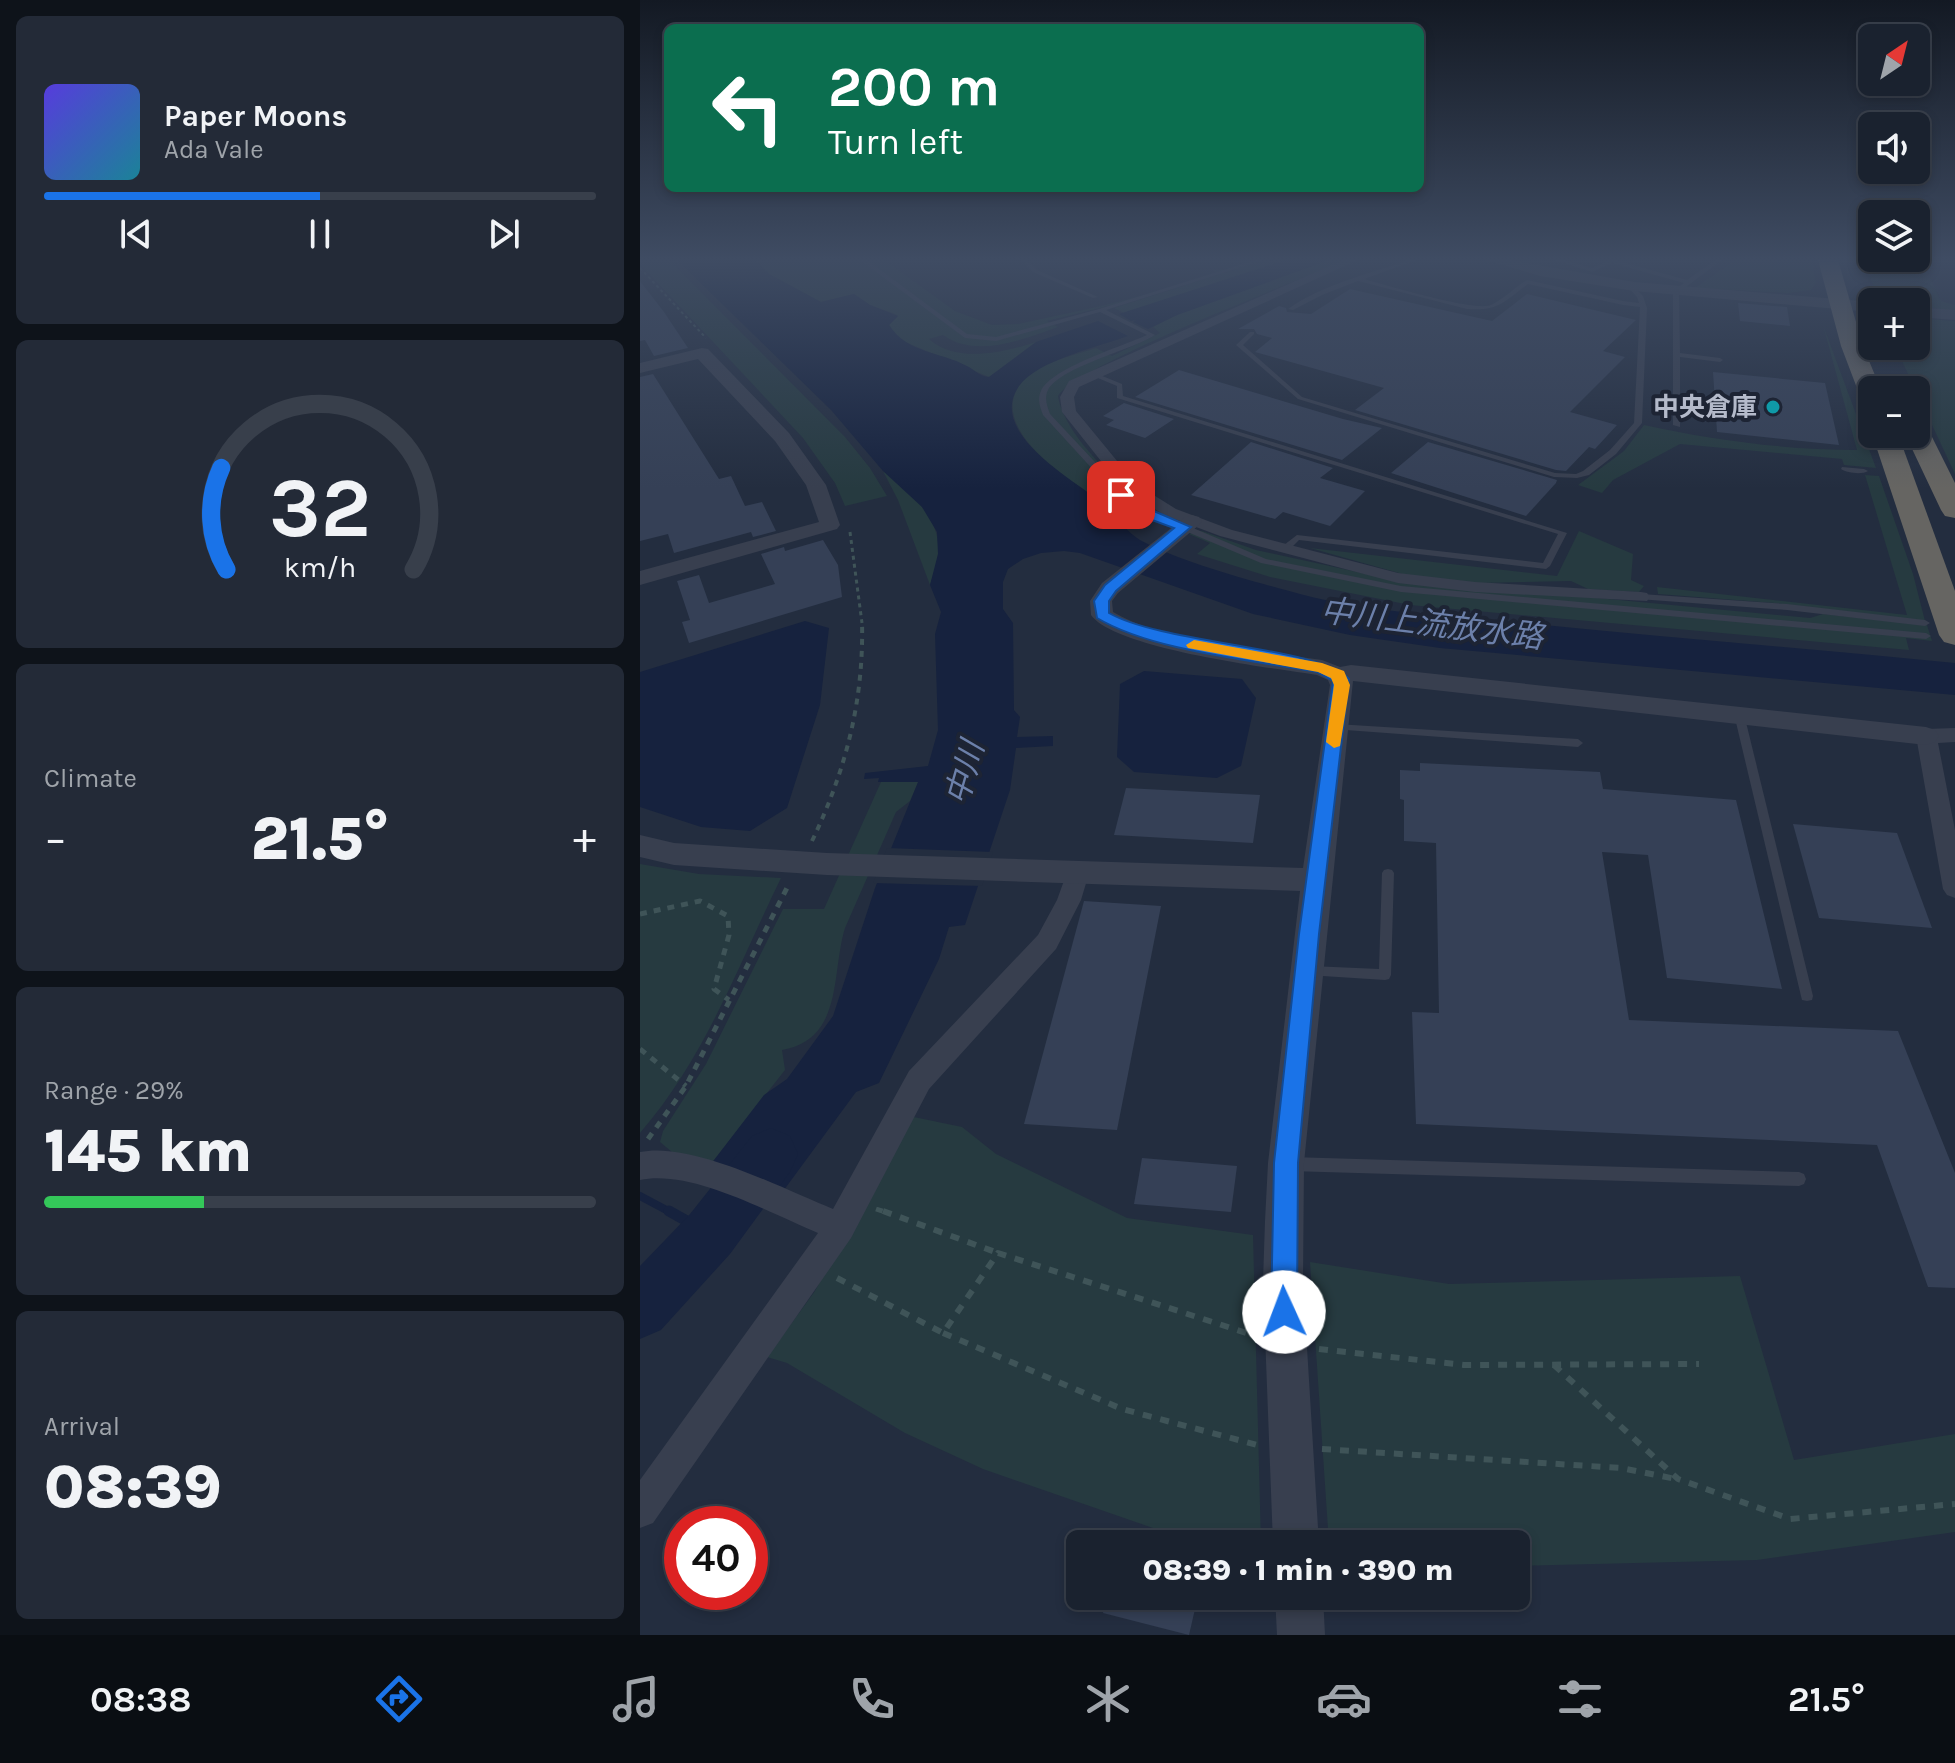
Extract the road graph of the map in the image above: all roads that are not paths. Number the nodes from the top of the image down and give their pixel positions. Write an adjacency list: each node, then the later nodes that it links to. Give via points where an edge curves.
1 (966, 336): 2 (lane)
2 (1005, 336)
3 (1149, 336): 20 (lane, via 1057,377 1043,393 1042,405 1121,495 1149,514)
4 (1181, 336): 12 (street)
5 (1248, 336): 6 (lane, via 1239,345 1300,398 1554,475 1577,476 1613,452 1638,423)
6 (1642, 336)
7 (1678, 336): 9 (lane)
8 (1851, 336): 13 (highway)
9 (1677, 355): 10 (lane); 14 (lane)
10 (1720, 360)
11 (640, 368): 22 (street, via 702,353 782,437 816,485 830,525)
12 (1095, 375): 20 (street, via 1069,390 1069,412 1130,487); 21 (lane, via 1120,385 1119,397 1563,533 1546,566 1297,537)
13 (1865, 376)
14 (1677, 425)
15 (1890, 448): 27 (highway)
16 (1924, 448): 19 (highway)
17 (1845, 469): 18 (lane)
18 (1864, 471)
19 (1955, 510)
20 (1185, 526): 21 (street); 26 (lane, via 1264,561 1401,589); 29 (street, via 1110,588 1102,615 1120,626)
21 (1287, 547): 23 (street, via 1398,578 1447,585)
22 (640, 578)
23 (1641, 597): 24 (lane)
24 (1893, 620): 25 (lane); 26 (lane)
25 (1925, 623)
26 (1817, 627): 28 (lane)
27 (1955, 635)
28 (1926, 636)
29 (1338, 675): 30 (street); 31 (street, via 1342,685)
30 (1739, 714): 33 (street); 41 (lane)
31 (1336, 727): 34 (lane); 38 (street)
32 (1955, 735): 33 (street)
33 (1926, 736): 39 (street)
34 (1578, 743)
35 (640, 846): 36 (street, via 674,854 814,863)
36 (1062, 871): 38 (street); 45 (street, via 1069,900 1047,942 919,1080)
37 (1388, 873): 40 (lane, via 1385,975)
38 (1316, 880): 40 (street)
39 (1955, 889)
40 (1307, 971): 42 (street)
41 (1807, 996)
42 (1286, 1163): 44 (lane); 47 (street, via 1283,1282)
43 (640, 1166): 45 (street, via 659,1162 704,1172 776,1202)
44 (1799, 1179)
45 (847, 1215): 46 (street)
46 (640, 1510)
47 (1295, 1530)
48 (1300, 1610): 49 (street)
49 (1301, 1635)

